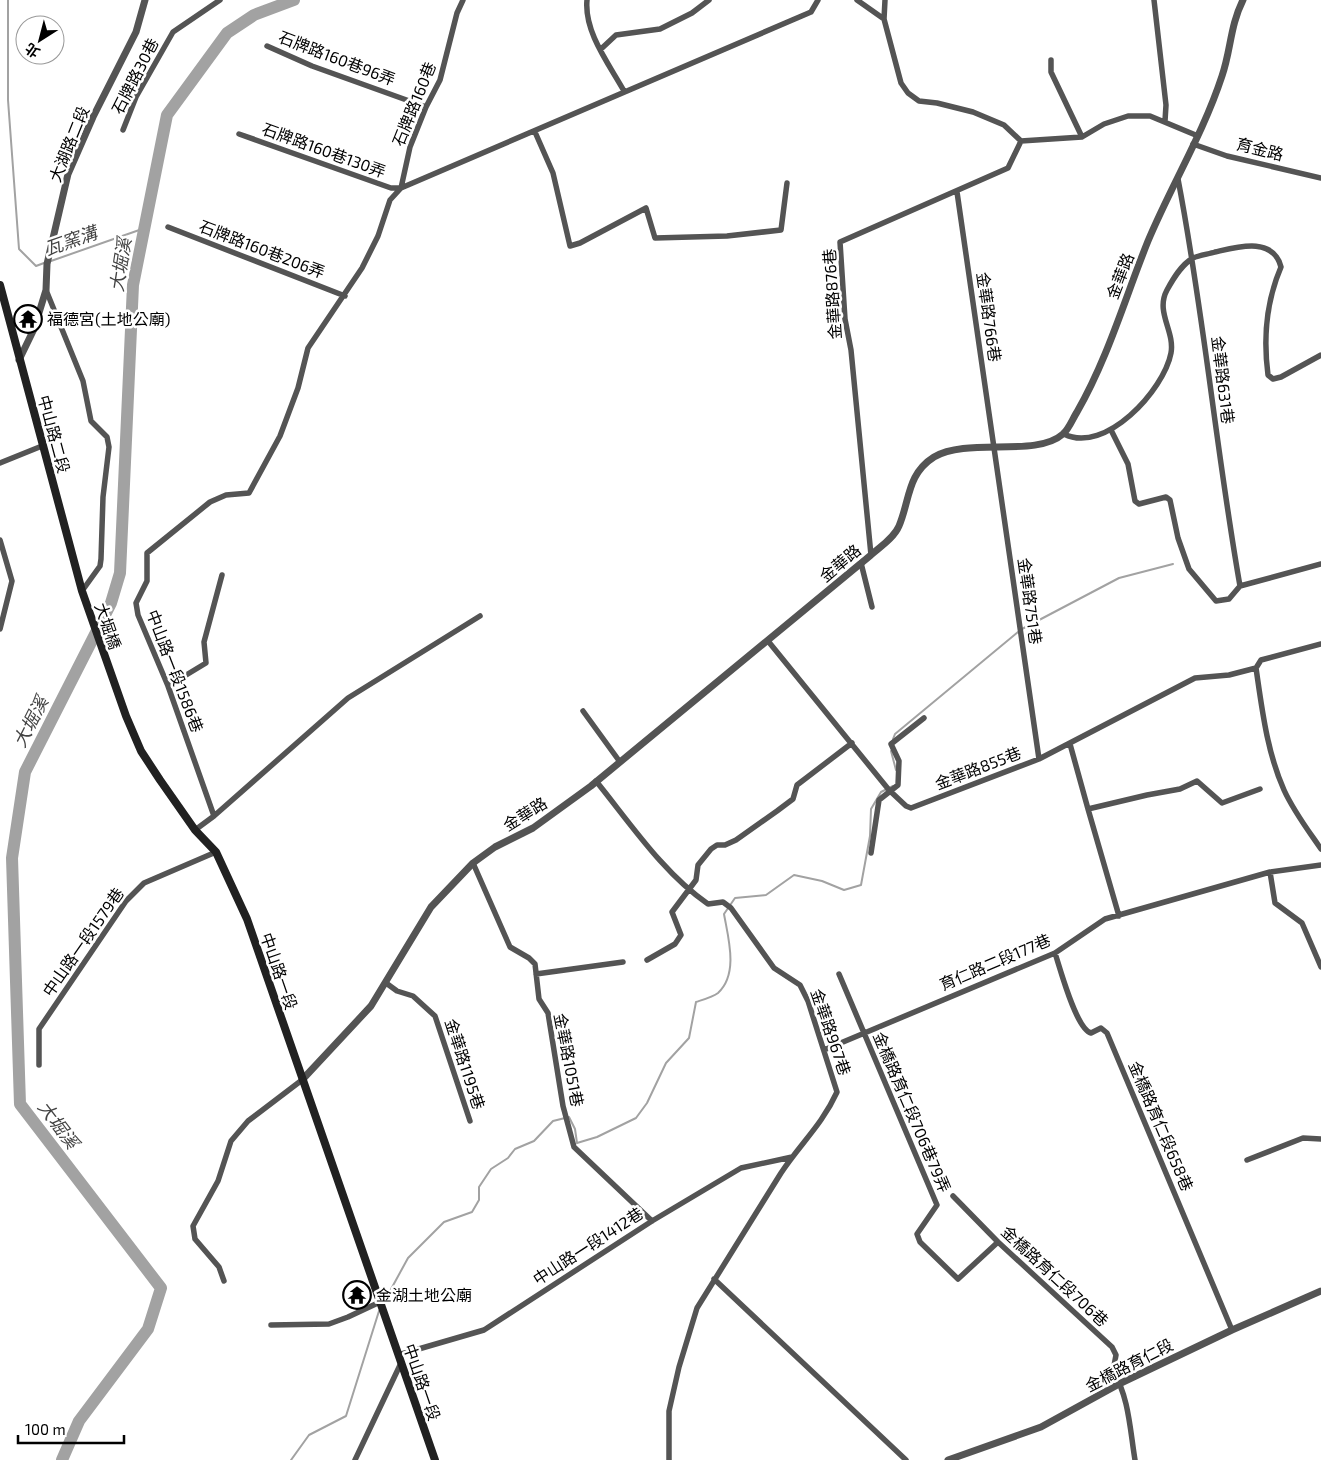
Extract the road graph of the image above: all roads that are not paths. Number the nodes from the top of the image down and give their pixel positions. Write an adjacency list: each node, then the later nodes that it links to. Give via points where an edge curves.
1 (145, 0): 33 (street, 大湖路二段, via 136,32 68,174 47,264)
2 (220, 0): 18 (street, 石牌路30巷, via 173,32 136,96)
3 (463, 0): 16 (street, 石牌路160巷, via 440,80)
4 (587, 0): 13 (street, via 592,34)
5 (709, 0): 13 (street, via 692,13 660,29 616,35)
6 (818, 0): 15 (street, via 811,12)
7 (857, 0): 11 (street)
8 (885, 0): 11 (street)
9 (1154, 0): 17 (street)
10 (1243, 0): 21 (street, 金華路, via 1232,25 1223,75)
11 (884, 18): 23 (street, via 901,83 908,93 919,101 973,112 1004,126)
12 (266, 46): 16 (street, 石牌路160巷96弄)
13 (601, 49): 15 (street)
14 (1050, 60): 22 (street, via 1051,72)
15 (624, 91): 19 (street)
16 (426, 107): 28 (street, 石牌路160巷, via 410,147)
17 (1165, 121): 21 (street); 22 (street, via 1150,116 1128,116 1104,124)
18 (123, 130)
19 (535, 132): 27 (street, via 553,173 570,246 580,244 646,208 655,238 727,236 781,230); 28 (street)
20 (239, 134): 28 (street, 石牌路160巷130弄, via 391,188)
21 (1198, 136): 24 (street, 金華路)
22 (1082, 137): 23 (street)
23 (1021, 141): 29 (street, 金華路876巷, via 1008,168)
24 (1193, 144): 25 (street, 育金路, via 1227,156); 26 (street, 金華路)
25 (1321, 178)
26 (1178, 179): 31 (street, 金華路631巷); 38 (street, 金華路, via 1149,240 1099,370)
27 (787, 183)
28 (401, 188): 34 (street, 石牌路160巷, via 390,200 378,236)
29 (957, 192): 40 (street, 金華路766巷); 43 (street, 金華路876巷, via 840,242 845,319 851,350)
30 (168, 227): 34 (street, 石牌路160巷206弄)
31 (1194, 258): 35 (street, via 1256,245 1270,251 1281,267 1268,308 1268,375 1273,379 1281,377); 37 (street, via 1178,272 1162,303 1172,351 1163,378 1141,406); 47 (street, 金華路631巷)
32 (0, 285): 36 (main road, 中山路二段)
33 (46, 290): 36 (street, 大湖路二段, via 34,329); 48 (street, via 84,380 91,422 107,437 109,446 100,566)
34 (345, 296): 56 (street, 中山路一段1586巷, via 308,348 298,388 280,436 249,493 226,495 210,502 147,553 147,581 136,603)
35 (1321, 355)
36 (19, 360): 39 (main road, 中山路二段)
37 (1111, 430): 38 (street, via 1094,436 1069,437); 47 (street, via 1128,464 1135,501 1139,504 1161,497 1170,500 1188,569 1216,601 1229,599)
38 (1064, 434): 40 (street, 金華路, via 1048,442)
39 (42, 446): 41 (street); 48 (main road, 中山路二段)
40 (994, 447): 43 (street, 金華路, via 958,450 936,456 925,465 911,482 899,526); 61 (street, 金華路751巷)
41 (0, 462)
42 (0, 540): 51 (street, via 12,580)
43 (871, 555): 44 (street, 金華路)
44 (861, 563): 49 (street); 52 (street, 金華路)
45 (1321, 564): 47 (street)
46 (222, 575): 56 (street, via 204,642 206,663)
47 (1240, 586)
48 (82, 591): 55 (main road, 大堀橋)
49 (872, 607)
50 (480, 616): 67 (street, via 348,698)
51 (0, 629)
52 (768, 641): 59 (street, 金華路855巷); 62 (street, 金華路)
53 (1321, 644): 54 (street, 金華路855巷, via 1261,660)
54 (1256, 668): 60 (street, 金華路855巷, via 1195,678); 69 (street, via 1265,731 1284,789)
55 (109, 671): 68 (main road, 中山路一段, via 141,750)
56 (168, 686): 67 (street, 中山路一段1586巷)
57 (583, 711): 62 (street)
58 (924, 718): 64 (street, via 891,744 900,761 898,785)
59 (852, 743): 64 (street, 金華路855巷); 75 (street, via 797,785 793,799 736,840 711,849 698,864 696,880)
60 (1070, 744): 61 (street, 金華路855巷); 66 (street)
61 (1039, 759): 64 (street, 金華路855巷, via 911,808)
62 (620, 762): 63 (street, 金華路)
63 (596, 781): 72 (street, 金華路, via 534,828 495,847); 75 (street, 金華路967巷, via 659,858)
64 (888, 789): 71 (street, via 879,800)
65 (1260, 789): 66 (street, via 1222,803 1197,781 1180,789)
66 (1088, 809): 76 (street)
67 (214, 816): 68 (street)
68 (195, 830): 70 (main road, 中山路一段)
69 (1321, 849)
70 (216, 852): 86 (street, 中山路一段1579巷, via 144,883 126,901 39,1029); 87 (main road, 中山路一段, via 247,919)
71 (872, 852)
72 (473, 863): 81 (street, 金華路1051巷, via 510,947 530,958 535,964); 83 (street, 金華路, via 431,907 404,948)
73 (1321, 865): 74 (street, 育仁路二段177巷)
74 (1270, 872): 76 (street, 育仁路二段177巷); 80 (street, via 1275,903 1302,923)
75 (690, 888): 78 (street, via 672,912 681,935 675,944); 85 (street, 金華路967巷, via 708,904 723,902 731,908 774,968 800,985)
76 (1119, 916): 77 (street, 育仁路二段177巷, via 1105,919)
77 (1055, 953): 84 (street, 育仁路二段177巷); 100 (street, 金橋路育仁段658巷, via 1084,1027 1091,1033 1101,1028 1107,1033)
78 (647, 960)
79 (623, 962): 81 (street)
80 (1321, 968)
81 (536, 974): 93 (street, 金華路1051巷, via 539,999 548,1013 563,1106 574,1147)
82 (839, 974): 84 (street, 金橋路育仁段706巷79弄)
83 (386, 984): 87 (street, 金華路, via 371,1006); 88 (street, 金華路1195巷, via 413,996 435,1016)
84 (864, 1033): 85 (street, 育仁路二段177巷); 94 (street, 金橋路育仁段706巷79弄, via 937,1205 917,1234 920,1242 958,1279)
85 (824, 1050): 90 (street, 金華路967巷, via 837,1092 810,1138)
86 (39, 1065)
87 (302, 1080): 96 (street, via 248,1121 231,1141 218,1181 193,1226 195,1238 219,1267); 98 (main road, 中山路一段)
88 (470, 1121)
89 (1321, 1140): 91 (street, via 1304,1138)
90 (792, 1157): 93 (street, 中山路一段1412巷, via 741,1168); 95 (street, 金華路967巷)
91 (1247, 1160)
92 (953, 1196): 94 (street, 金橋路育仁段706巷)
93 (652, 1220): 101 (street, 中山路一段1412巷, via 484,1330)
94 (998, 1242): 102 (street, 金橋路育仁段706巷, via 1112,1347 1116,1355 1113,1371)
95 (714, 1279): 105 (street, 金華路967巷, via 697,1308 679,1368 669,1412); 106 (street)
96 (224, 1281)
97 (1321, 1292): 100 (street, 金橋路育仁段)
98 (380, 1302): 99 (street, via 329,1324); 101 (main road, 中山路一段)
99 (271, 1325)
100 (1232, 1330): 102 (street, 金橋路育仁段)
101 (400, 1359): 103 (street); 104 (main road, 中山路一段)
102 (1121, 1383): 107 (street, 金橋路育仁段, via 1041,1427); 108 (street, 金橋路育仁段706巷)
103 (355, 1460)
104 (435, 1460)
105 (669, 1460)
106 (906, 1460)
107 (948, 1460)
108 (1135, 1460)

